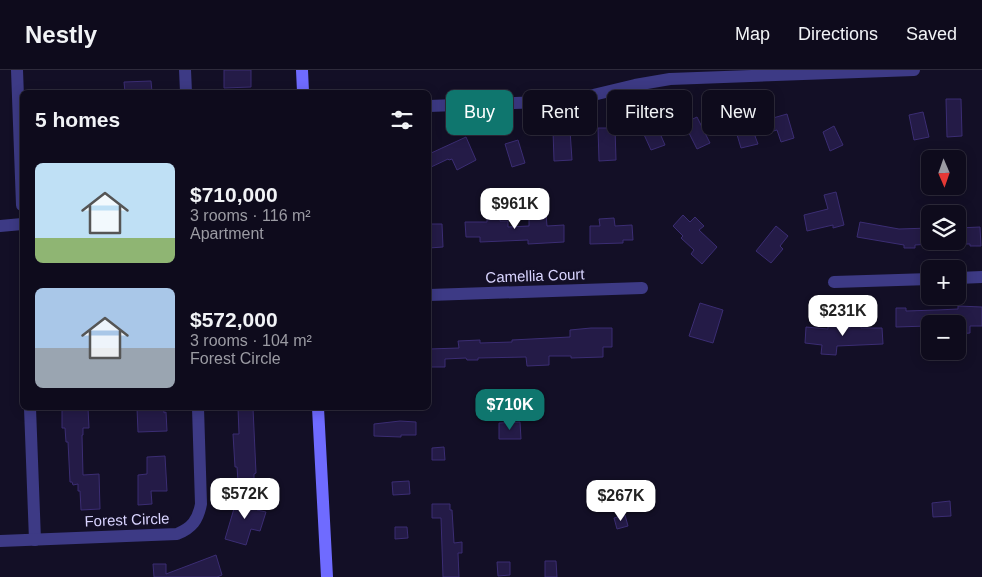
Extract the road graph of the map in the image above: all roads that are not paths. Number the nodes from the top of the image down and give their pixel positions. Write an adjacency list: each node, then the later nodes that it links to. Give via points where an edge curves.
1 (17, 70): 8 (street)
2 (185, 70): 5 (street)
3 (302, 70): 6 (main road)
4 (914, 70): 7 (street, via 670,79 568,101)
5 (186, 90)
6 (303, 90)
7 (431, 106)
8 (20, 151)
9 (20, 224): 10 (street)
10 (0, 226)
11 (982, 276): 12 (street)
12 (966, 277)
13 (921, 279): 14 (street)
14 (834, 282)
15 (642, 288): 16 (street, Camellia Court)
16 (431, 295)
17 (30, 410): 20 (street)
18 (198, 410): 20 (street, Forest Circle, via 201,504 199,514 188,530 177,534)
19 (318, 410): 22 (main road)
20 (35, 540): 21 (street, Forest Circle)
21 (0, 541)
22 (327, 577)

